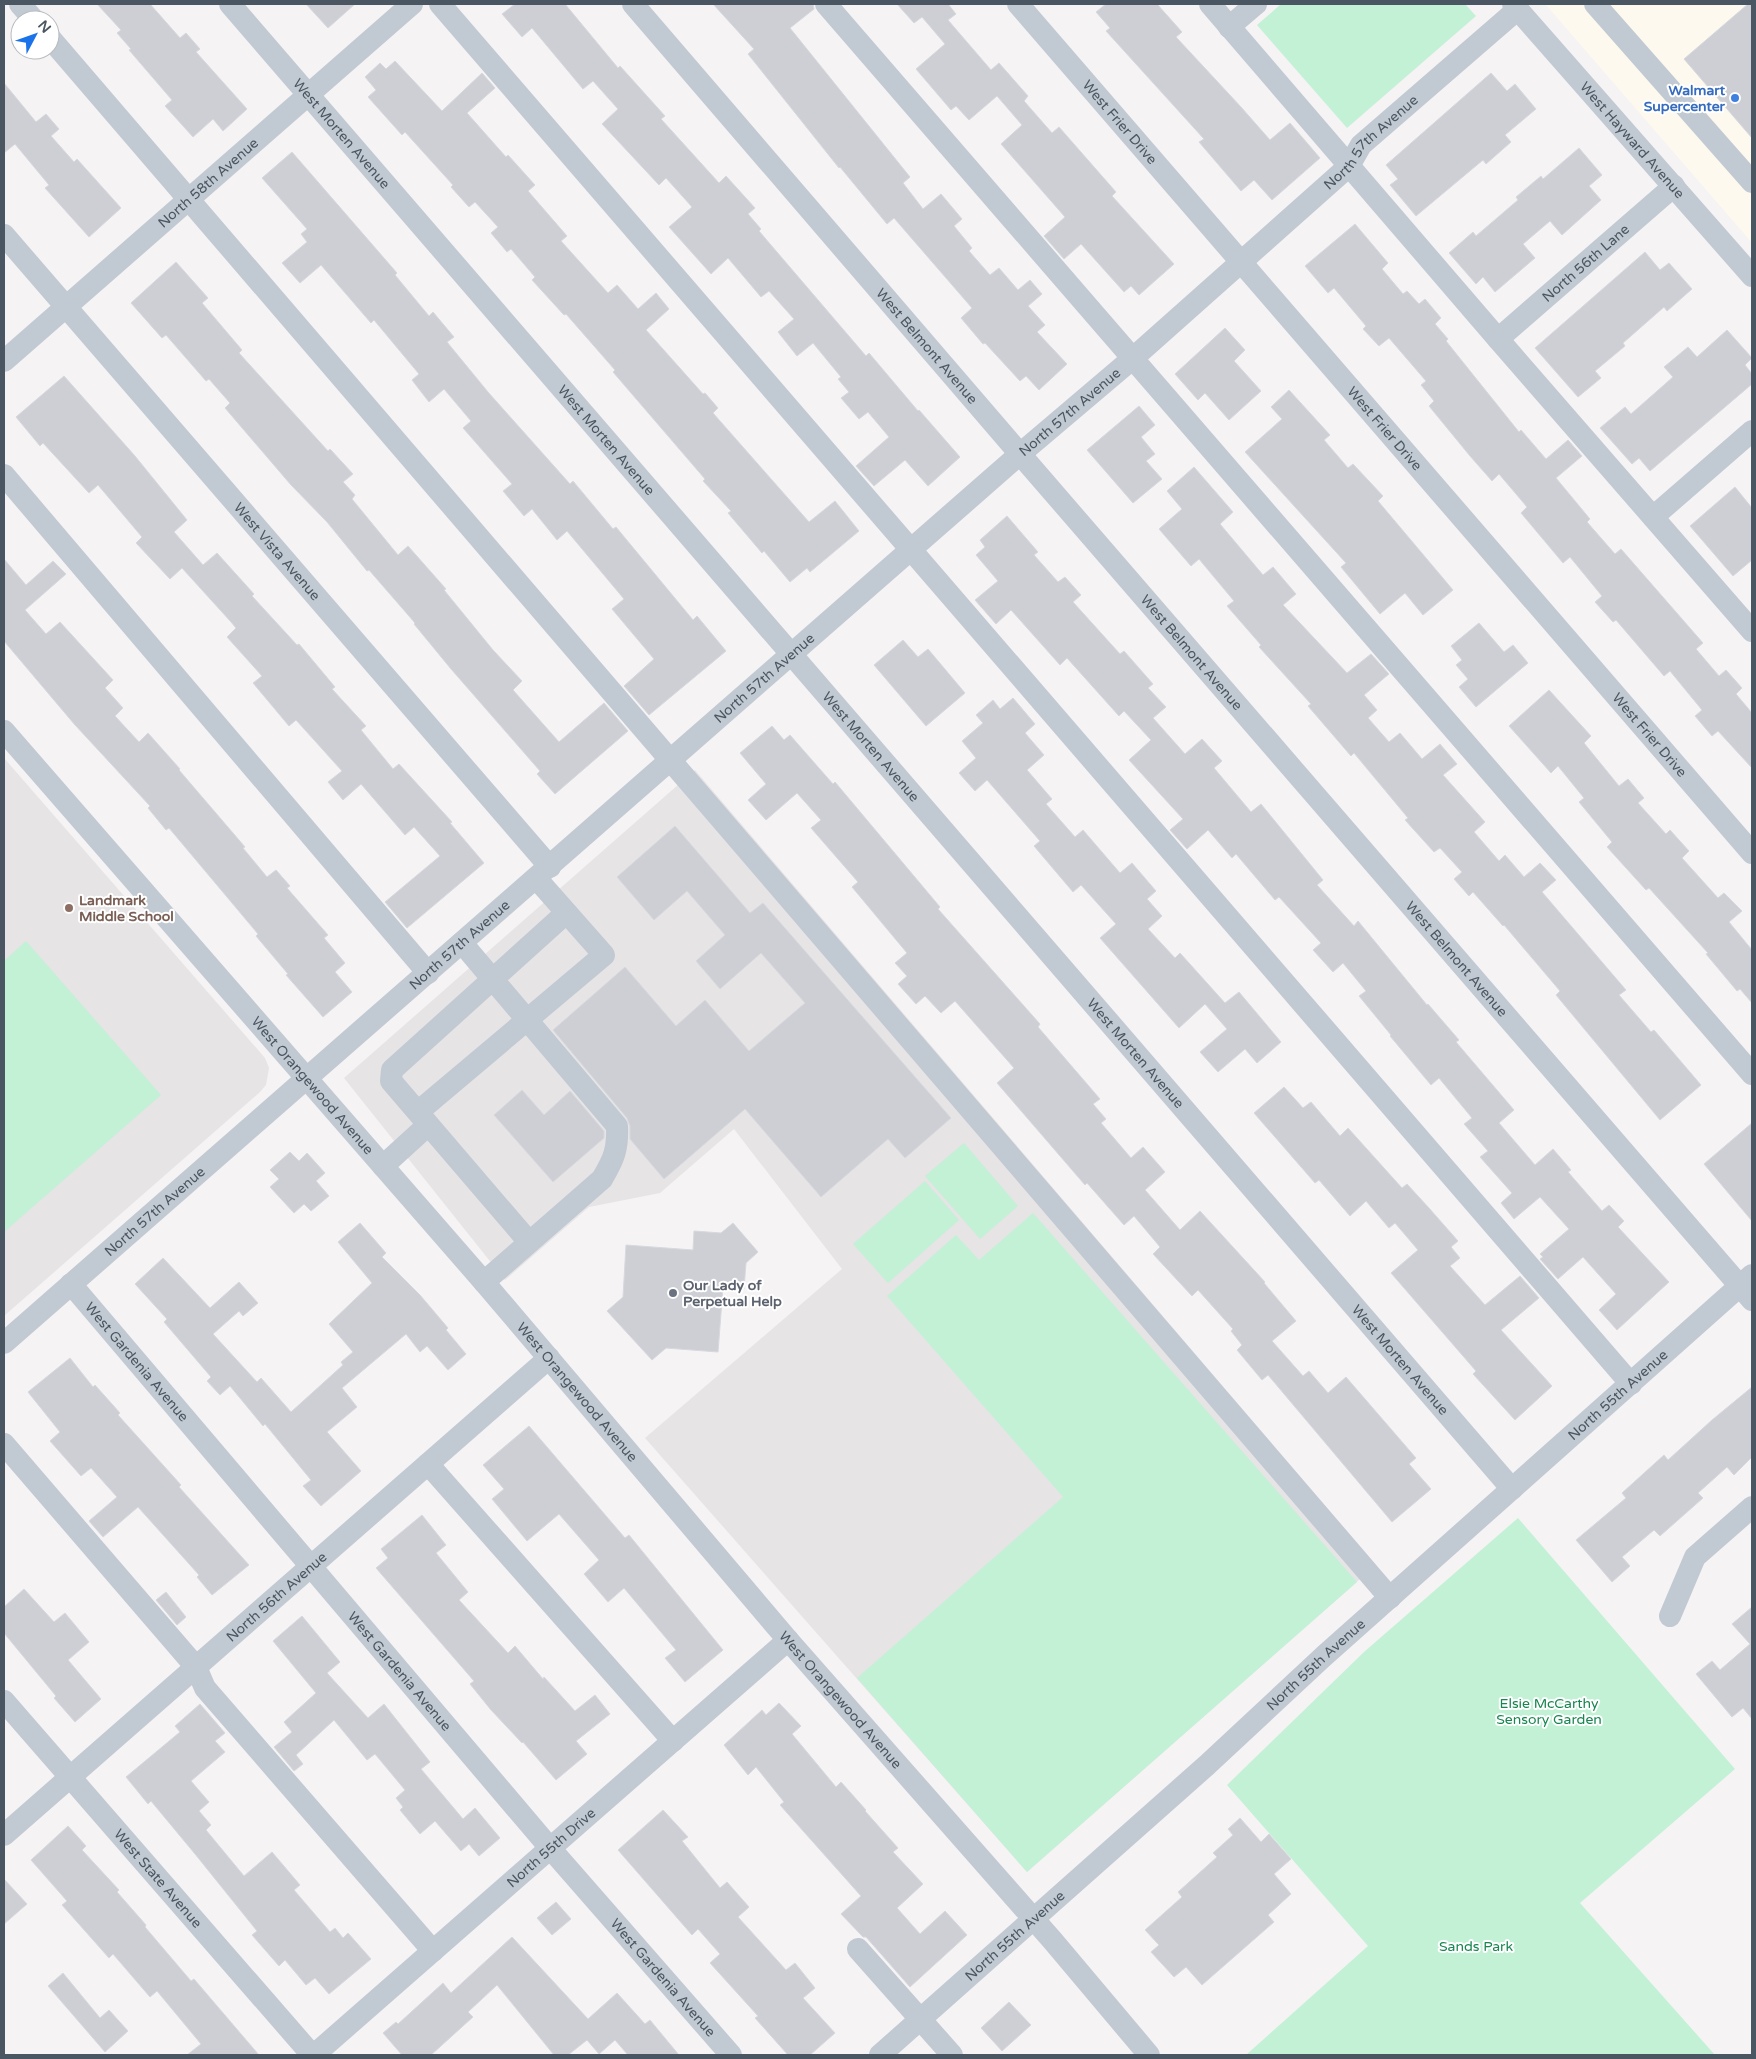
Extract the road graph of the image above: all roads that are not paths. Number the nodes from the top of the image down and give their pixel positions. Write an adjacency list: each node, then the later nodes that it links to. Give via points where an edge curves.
1 (230, 4): 13 (street, West Morten Avenue)
2 (412, 4): 13 (street, North 58th Avenue)
3 (440, 4): 29 (street)
4 (633, 4): 26 (street, West Belmont Avenue)
5 (826, 4): 23 (street)
6 (1018, 4): 19 (street, West Frier Drive)
7 (1210, 4): 11 (street)
8 (1256, 4): 11 (street)
9 (1595, 4): 15 (street)
10 (1516, 6): 14 (street, North 57th Avenue, via 1361,145); 16 (street, West Hayward Avenue)
11 (1229, 26): 14 (street)
12 (60, 50): 17 (street)
13 (308, 94): 17 (street, North 58th Avenue); 31 (street, West Morten Avenue)
14 (1349, 166): 19 (street, North 57th Avenue); 22 (street)
15 (1752, 182)
16 (1674, 186): 20 (street, West Hayward Avenue); 22 (street, North 56th Lane)
17 (188, 199): 21 (street, North 58th Avenue); 33 (street)
18 (4, 235): 21 (street, West Vista Avenue)
19 (1241, 262): 23 (street, North 57th Avenue); 34 (street, West Frier Drive)
20 (1752, 276)
21 (65, 306): 24 (street, North 58th Avenue); 35 (street, West Vista Avenue)
22 (1498, 339): 28 (street)
23 (1132, 359): 26 (street, North 57th Avenue); 41 (street)
24 (4, 361)
25 (1752, 430): 28 (street)
26 (1020, 454): 29 (street, North 57th Avenue); 48 (street, West Belmont Avenue)
27 (4, 475): 38 (street)
28 (1653, 517): 30 (street)
29 (911, 550): 31 (street, North 57th Avenue); 51 (street)
30 (1752, 630)
31 (791, 655): 33 (street, North 57th Avenue); 54 (street, West Morten Avenue)
32 (4, 731): 42 (street, West Orangewood Avenue)
33 (670, 761): 35 (street, North 57th Avenue); 57 (street)
34 (1752, 853)
35 (543, 872): 36 (street, West Vista Avenue); 37 (street, North 57th Avenue)
36 (566, 913): 39 (street); 40 (street, West Vista Avenue, via 604,955)
37 (462, 943): 38 (street, North 57th Avenue); 39 (street)
38 (428, 973): 42 (street, North 57th Avenue)
39 (493, 979): 40 (street); 43 (street, via 392,1070 391,1081)
40 (528, 1020): 43 (street); 45 (street, via 617,1126 618,1144 614,1159 602,1179)
41 (1752, 1074)
42 (308, 1079): 44 (street, West Orangewood Avenue); 47 (street, North 57th Avenue)
43 (424, 1118): 44 (street); 45 (street)
44 (383, 1166): 46 (street, West Orangewood Avenue)
45 (530, 1242): 46 (street)
46 (484, 1282): 50 (street, West Orangewood Avenue)
47 (71, 1284): 49 (street, North 57th Avenue); 56 (street, West Gardenia Avenue)
48 (1748, 1287): 51 (street, North 55th Avenue)
49 (4, 1343)
50 (549, 1358): 53 (street, North 56th Avenue); 59 (street, West Orangewood Avenue)
51 (1630, 1384): 54 (street, North 55th Avenue)
52 (4, 1444): 60 (street)
53 (428, 1464): 56 (street, North 56th Avenue); 62 (street)
54 (1512, 1489): 57 (street, North 55th Avenue)
55 (1752, 1507): 58 (street, via 1696,1557)
56 (312, 1565): 60 (street, North 56th Avenue); 65 (street, West Gardenia Avenue)
57 (1390, 1598): 66 (street, North 55th Avenue)
58 (1670, 1616)
59 (788, 1640): 62 (street, North 55th Drive); 66 (street, West Orangewood Avenue)
60 (196, 1667): 63 (street, North 56th Avenue); 68 (street, via 205,1688)
61 (4, 1701): 63 (street, West State Avenue)
62 (673, 1741): 65 (street, North 55th Drive)
63 (69, 1778): 64 (street, North 56th Avenue); 70 (street, West State Avenue)
64 (4, 1835)
65 (550, 1848): 68 (street, North 55th Drive); 71 (street, West Gardenia Avenue)
66 (1033, 1918): 69 (street, North 55th Avenue); 74 (street, West Orangewood Avenue)
67 (858, 1949): 69 (street)
68 (434, 1951): 70 (street, North 55th Drive)
69 (921, 2020): 72 (street, North 55th Avenue); 73 (street)
70 (313, 2055)
71 (731, 2055)
72 (880, 2055)
73 (952, 2055)
74 (1149, 2055)

